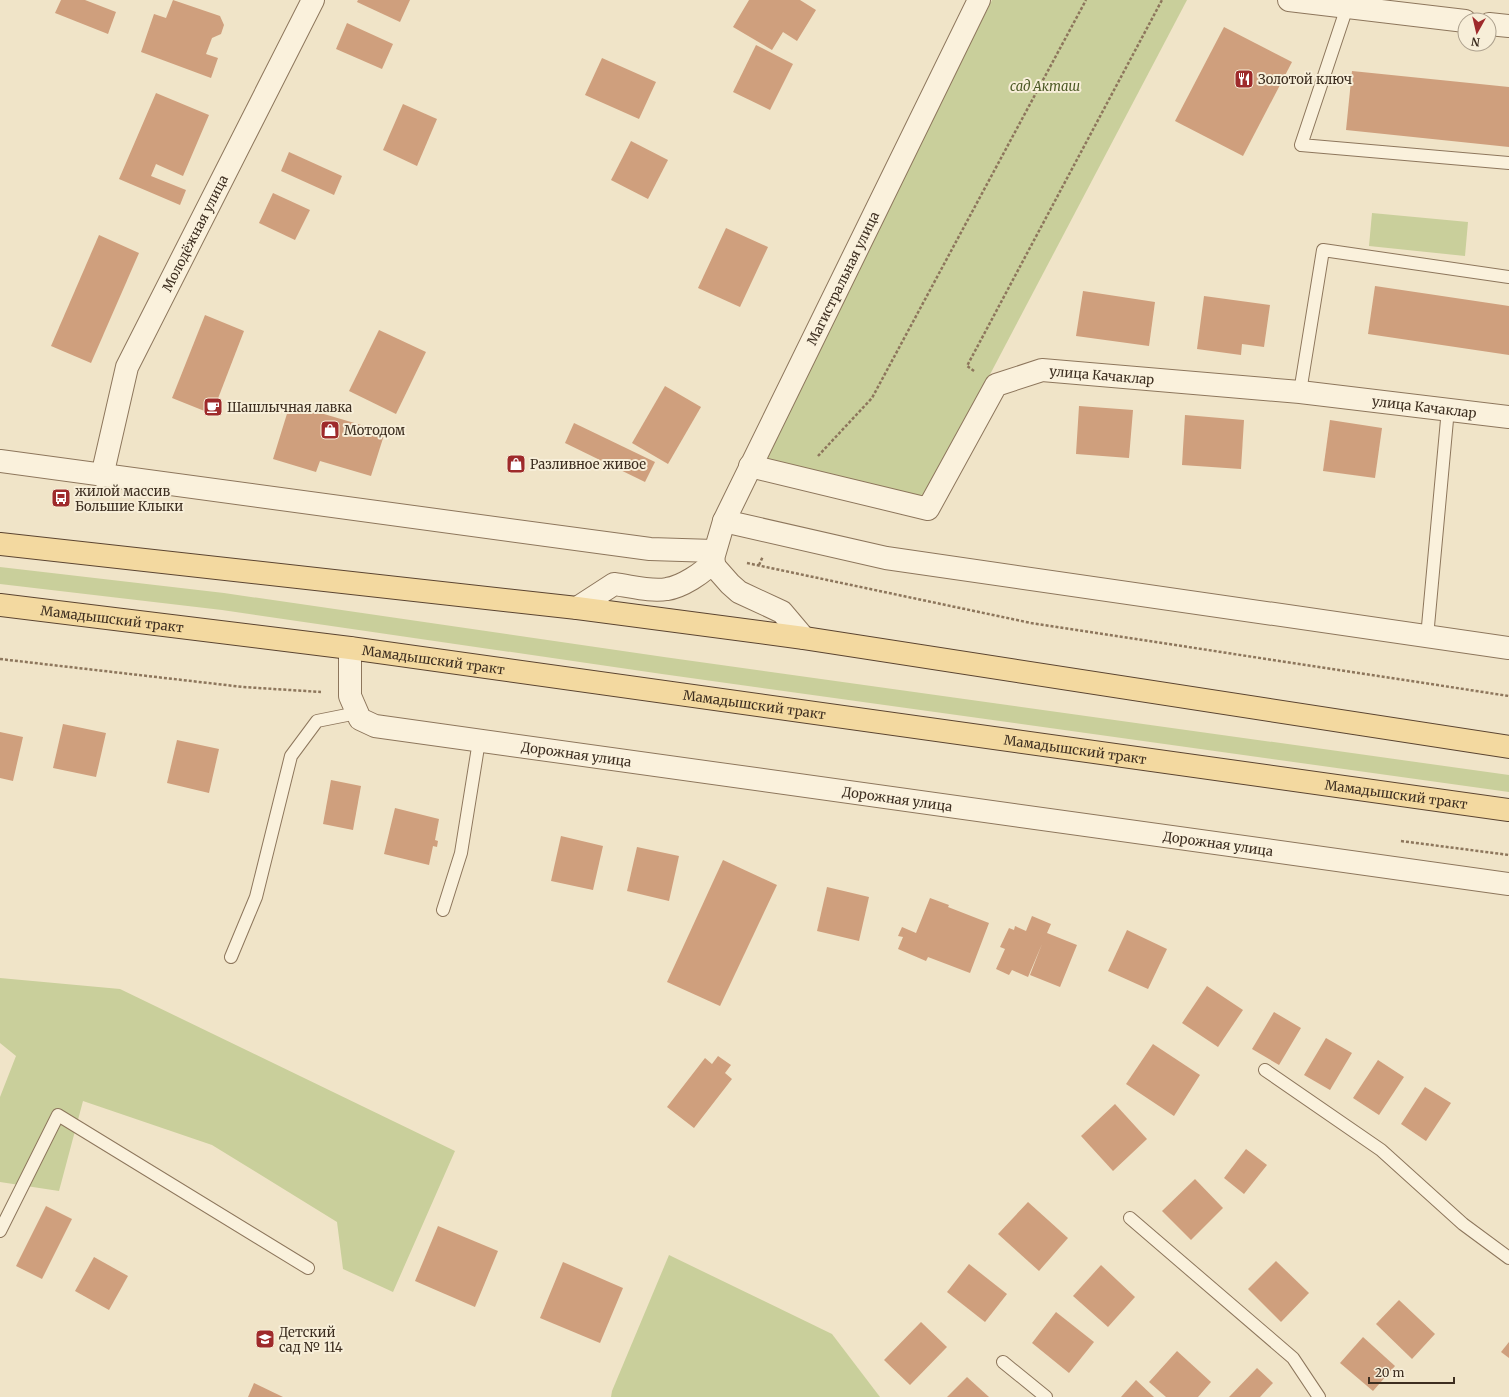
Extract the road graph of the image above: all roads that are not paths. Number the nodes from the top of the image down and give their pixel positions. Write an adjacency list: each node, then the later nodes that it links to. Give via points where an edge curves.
1 (313, 0): 15 (street, Молодёжная улица, via 127,367)
2 (979, 0): 14 (street, Магистральная улица)
3 (1288, 0): 4 (street)
4 (1347, 7): 5 (street); 8 (lane, via 1301,145)
5 (1457, 20)
6 (1497, 25): 7 (street)
7 (1509, 26)
8 (1509, 162)
9 (1509, 278): 10 (lane, via 1323,250)
10 (1300, 392): 11 (street, улица Качаклар); 14 (street, улица Качаклар, via 1042,370 996,384 928,509)
11 (1448, 409): 12 (street, улица Качаклар); 21 (lane)
12 (1509, 417)
13 (0, 461): 15 (street)
14 (750, 466): 16 (street, Магистральная улица)
15 (102, 476): 18 (street, via 650,549)
16 (724, 521): 18 (street, Магистральная улица); 21 (street, via 886,558)
17 (0, 544): 20 (main road)
18 (714, 555): 20 (street, Магистральная улица, via 709,566 689,581 668,589 614,584); 22 (street, via 715,567 730,584 739,592 782,612)
19 (0, 605): 23 (main road, Мамадышский тракт)
20 (577, 608): 22 (main road)
21 (1428, 637): 24 (street)
22 (804, 638): 27 (main road)
23 (350, 648): 25 (street, via 350,696); 28 (main road, Мамадышский тракт)
24 (1509, 648)
25 (357, 713): 26 (street, Дорожная улица, via 360,719 375,726); 31 (lane, via 317,721 291,756 256,897)
26 (479, 741): 29 (street, Дорожная улица); 30 (lane, via 461,853)
27 (1509, 746)
28 (1509, 810)
29 (1509, 884)
30 (443, 910)
31 (231, 957)
32 (1265, 1070): 35 (lane, via 1381,1150 1463,1224)
33 (1130, 1218): 39 (lane, via 1293,1358)
34 (0, 1231): 36 (lane, via 58,1115)
35 (1509, 1258)
36 (308, 1268)
37 (1003, 1362): 38 (lane)
38 (1046, 1397)
39 (1319, 1397)

